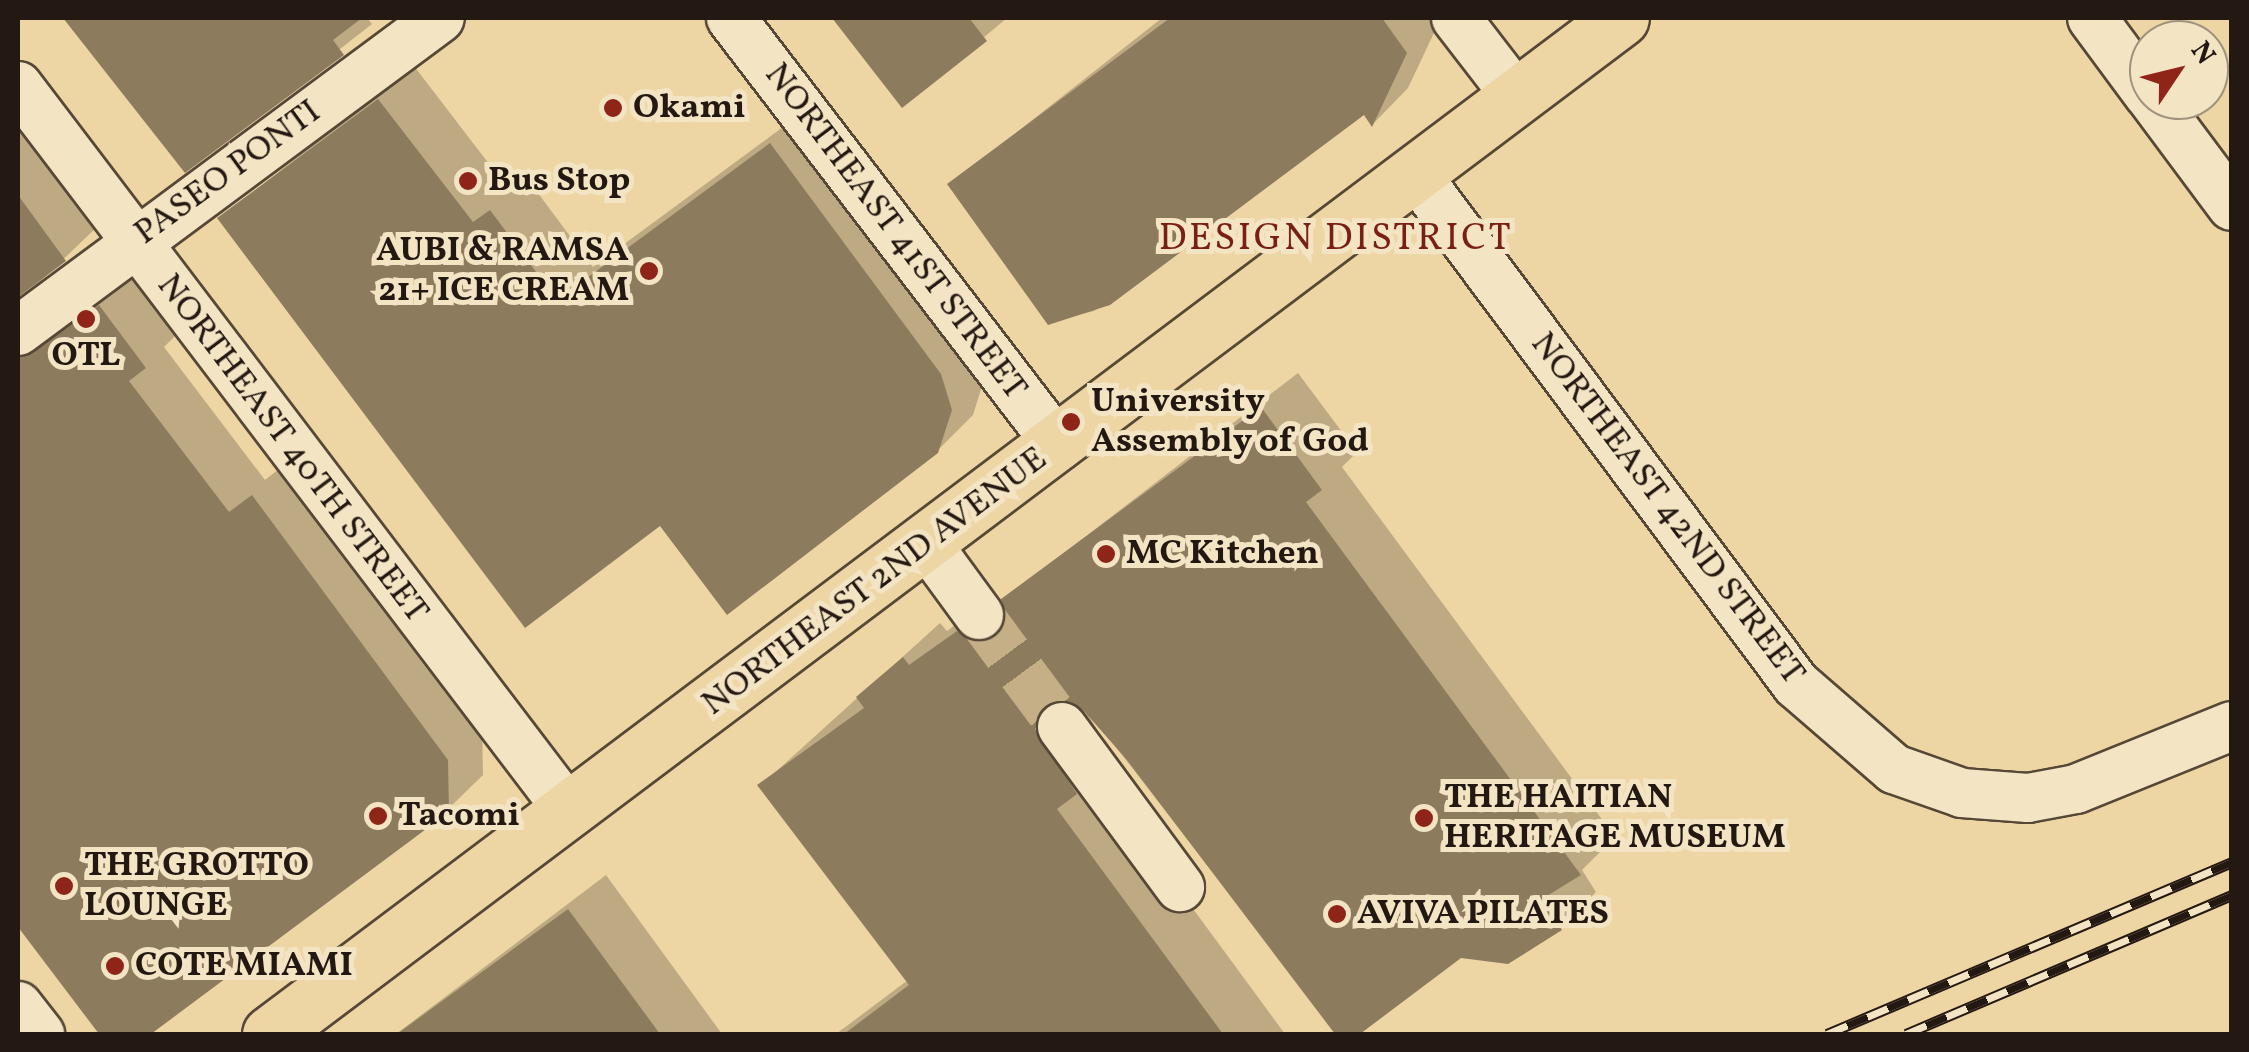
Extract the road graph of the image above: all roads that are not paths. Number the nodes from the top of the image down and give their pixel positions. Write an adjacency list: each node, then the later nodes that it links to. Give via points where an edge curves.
1 (440, 18): 12 (street, PASEO PONTI)
2 (730, 18): 14 (street, NORTHEAST 41ST STREET)
3 (1456, 18): 8 (street)
4 (2092, 18): 6 (street)
5 (1610, 21): 8 (main road, NORTHEAST 2ND AVENUE)
6 (2129, 68)
7 (18, 86): 12 (street, NORTHEAST 40TH STREET)
8 (1516, 96): 10 (main road, NORTHEAST 2ND AVENUE)
9 (2168, 120): 11 (street)
10 (1414, 172): 14 (main road, NORTHEAST 2ND AVENUE); 17 (street, NORTHEAST 42ND STREET, via 1822,713 1894,769 1962,793 2028,798 2076,790)
11 (2232, 206)
12 (134, 241): 13 (street, PASEO PONTI); 19 (street, NORTHEAST 40TH STREET)
13 (18, 331)
14 (1058, 446): 15 (main road, NORTHEAST 2ND AVENUE)
15 (927, 544): 16 (street); 19 (main road, NORTHEAST 2ND AVENUE)
16 (979, 615)
17 (2232, 726)
18 (1062, 727): 20 (street)
19 (569, 810): 23 (main road, NORTHEAST 2ND AVENUE)
20 (1180, 887)
21 (18, 1006): 22 (street)
22 (40, 1034)
23 (270, 1034)

